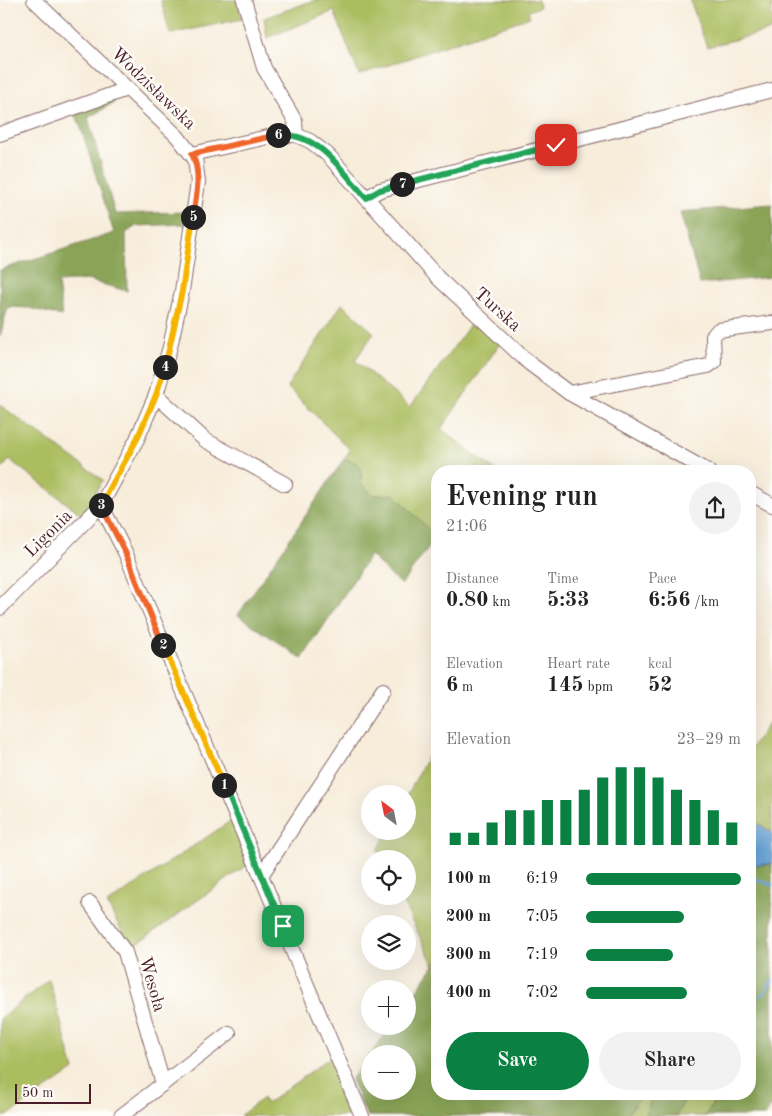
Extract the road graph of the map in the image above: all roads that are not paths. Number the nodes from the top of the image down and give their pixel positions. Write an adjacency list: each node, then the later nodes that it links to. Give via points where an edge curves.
1 (34, 0): 3 (street, Wodzisławska)
2 (244, 0): 6 (street, via 264,68 295,121)
3 (127, 89): 5 (street); 7 (street, Wodzisławska)
4 (772, 90): 8 (street, via 380,190)
5 (0, 134)
6 (296, 135): 7 (street, via 277,135); 8 (street, Turska, via 322,149)
7 (192, 154): 11 (street, Wodzisławska, via 197,165 198,182 182,291)
8 (366, 198): 10 (street, Turska, via 469,309 529,364)
9 (772, 323): 10 (street, via 718,330 714,336 714,362 708,366)
10 (569, 393): 12 (street, Turska)
11 (156, 395): 13 (street, via 206,440); 16 (street, Wodzisławska, via 137,439)
12 (697, 465)
13 (285, 484)
14 (756, 496): 15 (street)
15 (772, 504)
16 (101, 505): 17 (street, Ligonia); 19 (street, via 125,552)
17 (0, 608)
18 (383, 690): 19 (street)
19 (262, 874): 24 (street)
20 (90, 903): 22 (street, Wesoła, via 124,952)
21 (229, 1033): 22 (street)
22 (162, 1084): 23 (street)
23 (121, 1116)
24 (362, 1116)

